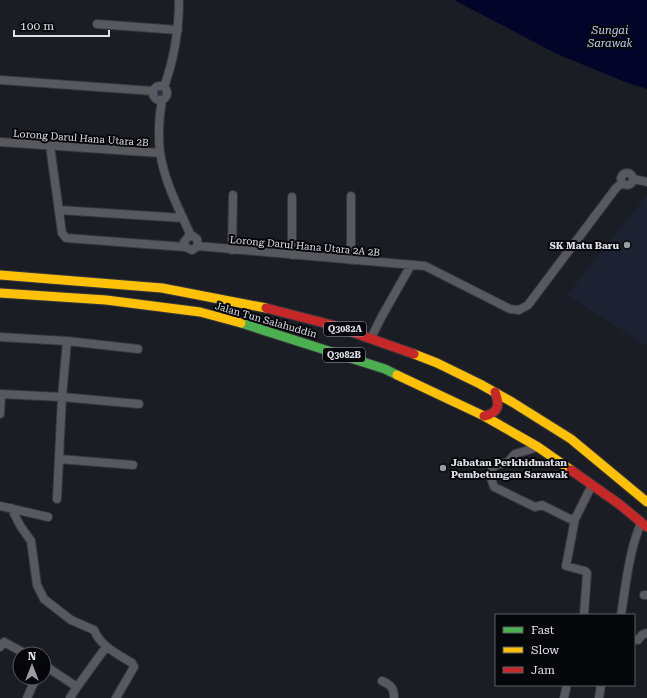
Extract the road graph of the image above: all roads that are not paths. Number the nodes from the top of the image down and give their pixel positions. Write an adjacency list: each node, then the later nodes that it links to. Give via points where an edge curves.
1 (179, 0): 3 (street)
2 (97, 24): 3 (street)
3 (178, 30): 5 (street, via 174,56)
4 (0, 80): 6 (street)
5 (164, 87): 6 (street, via 158,86); 7 (street, via 167,95)
6 (154, 91): 7 (street, via 155,97)
7 (162, 100): 10 (street, via 159,122)
8 (0, 142): 9 (street, Lorong Darul Hana Utara 2B)
9 (50, 146): 10 (street, Lorong Darul Hana Utara 2B); 15 (street)
10 (160, 154): 16 (street, via 167,180)
11 (647, 182): 23 (street, Lorong Darul Hana Utara 2A 2B, via 634,179 630,184 622,183 616,188 528,305 519,310 510,309 425,266)
12 (234, 195): 20 (street)
13 (351, 196): 22 (street)
14 (292, 197): 21 (street)
15 (59, 210): 16 (street); 19 (street, via 62,233 66,238)
16 (183, 218): 17 (street)
17 (191, 236): 18 (street, via 197,239); 19 (street, via 185,240)
18 (198, 246): 19 (street, via 192,250); 20 (street, Lorong Darul Hana Utara 2A 2B)
19 (185, 247)
20 (232, 250): 21 (street, Lorong Darul Hana Utara 2A 2B)
21 (292, 255): 22 (street, Lorong Darul Hana Utara 2A 2B)
22 (351, 260): 23 (street, Lorong Darul Hana Utara 2A 2B)
23 (411, 265): 27 (street)
24 (0, 275): 27 (highway, Jalan Tun Salahuddin / Q3082A, via 162,288 265,308)
25 (0, 293): 35 (highway, Jalan Tun Salahuddin / Q3082B, via 106,300 216,316 385,370)
26 (0, 337): 28 (street)
27 (371, 338): 30 (highway, Jalan Tun Salahuddin / Q3082A, via 437,363)
28 (67, 342): 29 (street); 32 (street)
29 (138, 349)
30 (495, 392): 35 (highway, via 499,402 496,411); 41 (highway, Jalan Tun Salahuddin / Q3082A, via 571,439)
31 (1, 394): 32 (street); 34 (street)
32 (62, 397): 33 (street); 37 (street)
33 (139, 404)
34 (0, 414)
35 (484, 416): 36 (highway, Jalan Tun Salahuddin / Q3082B)
36 (538, 447): 39 (highway, Jalan Tun Salahuddin / Q3082B); 45 (street, via 515,454 508,462 496,465 492,469 491,478 494,487 535,507 542,506)
37 (59, 459): 38 (street); 40 (street)
38 (133, 465)
39 (592, 485): 45 (street); 46 (highway, Jalan Tun Salahuddin / Q3082B)
40 (56, 499)
41 (647, 502)
42 (0, 506): 43 (street)
43 (11, 508): 44 (street); 52 (street, via 31,541 37,585 44,599 71,620 94,630 97,638)
44 (48, 517)
45 (575, 519): 47 (street, via 566,566 587,573)
46 (644, 525): 48 (street, via 634,542)
47 (584, 614)
48 (620, 614)
49 (647, 633): 50 (street)
50 (638, 640)
51 (12, 646): 53 (street, via 4,642)
52 (106, 646): 58 (street); 62 (street, via 134,667)
53 (0, 647)
54 (52, 670): 58 (street)
55 (382, 681): 63 (street, via 391,686)
56 (32, 686): 60 (street)
57 (601, 686): 65 (street)
58 (77, 687): 61 (street)
59 (566, 689): 64 (street)
60 (27, 698)
61 (70, 698)
62 (116, 698)
63 (394, 698)
64 (564, 698)
65 (599, 698)

